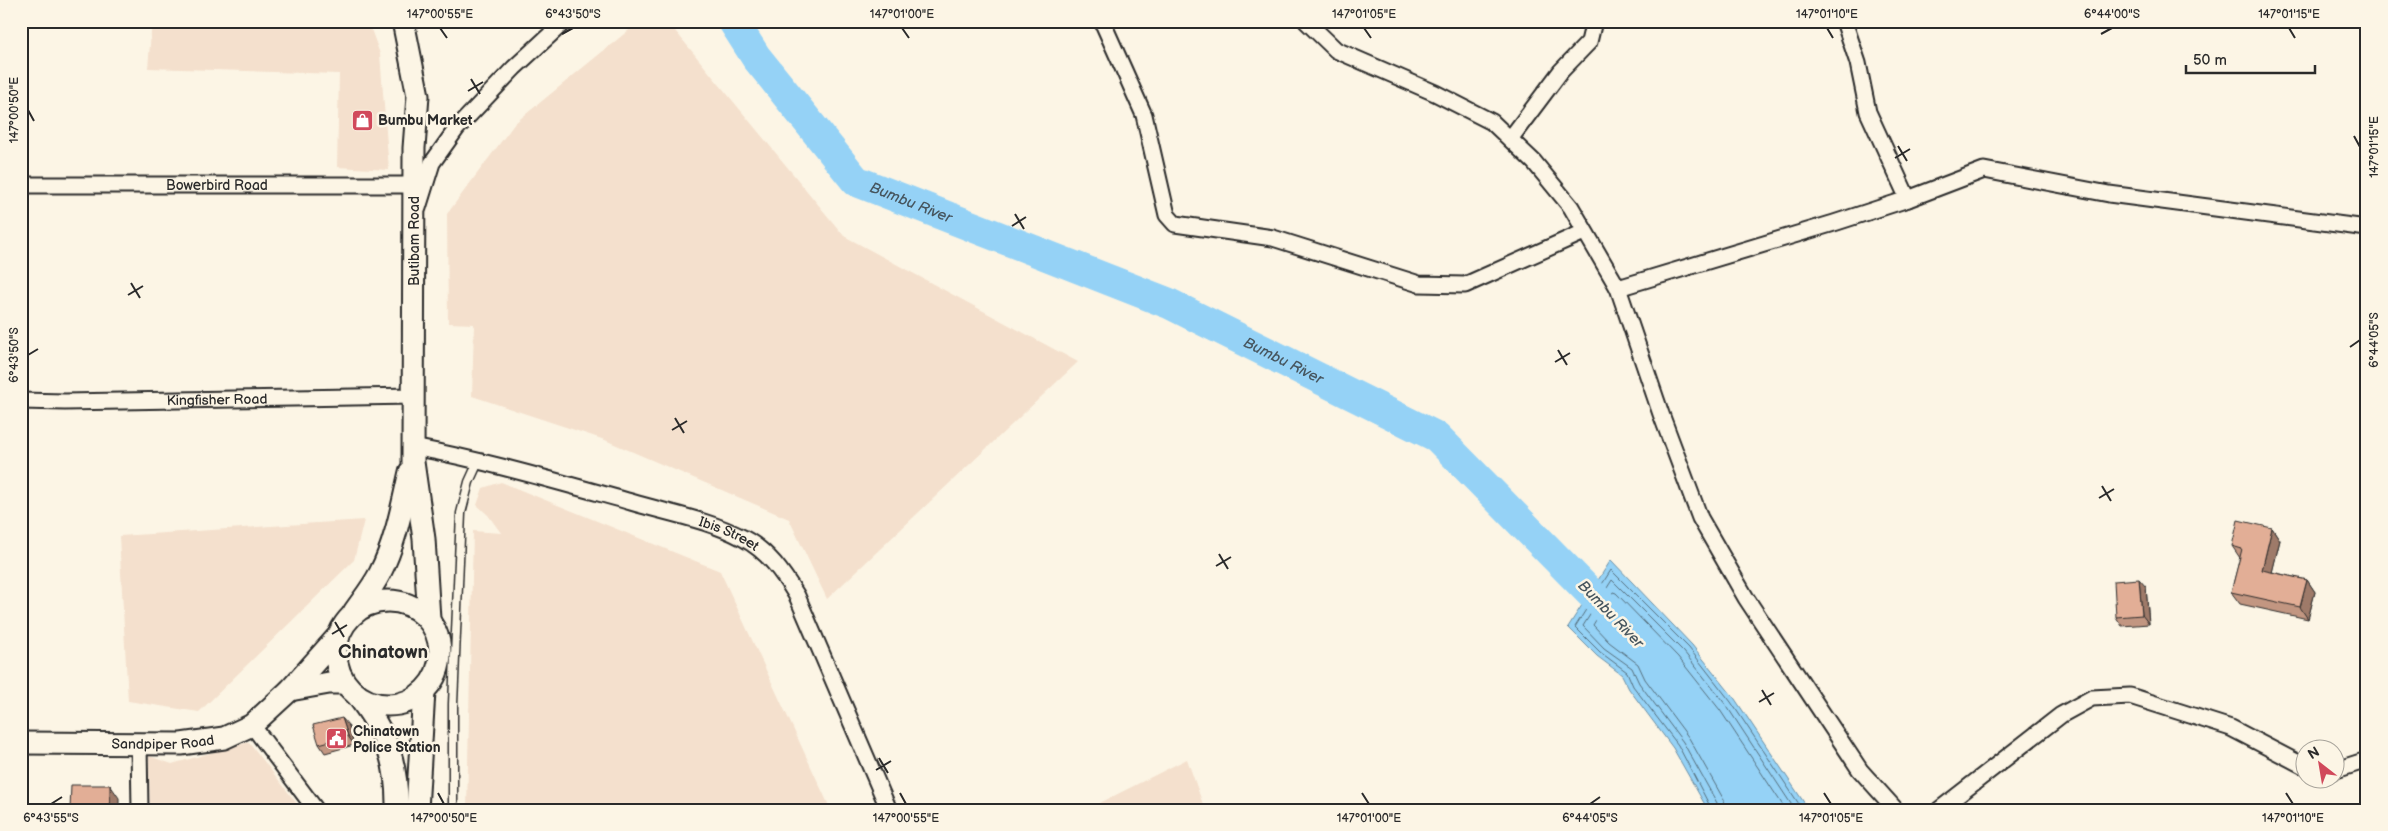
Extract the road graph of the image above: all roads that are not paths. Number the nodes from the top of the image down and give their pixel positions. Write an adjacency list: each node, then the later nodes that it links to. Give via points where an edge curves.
1 (404, 21): 9 (main road, Butibam Road, via 418,96)
2 (565, 21): 11 (street, via 514,68 457,128 432,163)
3 (1102, 21): 13 (street, via 1144,115 1167,215 1174,224 1273,238 1419,284 1465,285)
4 (1306, 21): 7 (street, via 1336,50 1492,122)
5 (1594, 21): 7 (street, via 1589,42 1561,71)
6 (1844, 21): 10 (street, via 1858,63 1868,112)
7 (1510, 140): 13 (street, via 1534,162 1571,207)
8 (21, 185): 9 (street, Bowerbird Road)
9 (414, 185): 11 (main road, Butibam Road)
10 (1908, 199): 12 (street, via 1984,170 2109,194); 14 (street)
11 (414, 224): 15 (main road, Butibam Road)
12 (2367, 228)
13 (1584, 232): 14 (street)
14 (1618, 288): 37 (street, via 1700,518 1746,598 1860,770)
15 (414, 396): 16 (street, Kingfisher Road); 17 (main road, Butibam Road)
16 (21, 401)
17 (413, 454): 18 (street, Ibis Street); 19 (main road, Butibam Road, via 394,538 380,574); 20 (main road, Butibam Road, via 424,539)
18 (479, 459): 35 (lane, via 461,512 453,714); 36 (street, Ibis Street, via 708,524 745,539 765,553 797,596)
19 (353, 614): 20 (main road, via 371,603 392,600 412,606); 21 (main road)
20 (429, 618): 24 (main road, via 439,638 440,660 434,679)
21 (339, 635): 22 (main road, via 338,668); 23 (main road, Sandpiper Road)
22 (351, 689): 23 (main road, via 336,682); 24 (main road, via 372,702 389,705 406,702); 33 (main road, via 377,720 385,736 398,792)
23 (290, 690): 25 (main road, Sandpiper Road)
24 (424, 691): 34 (main road)
25 (252, 725): 27 (main road, Sandpiper Road, via 224,738 202,742); 32 (street)
26 (21, 743): 27 (main road, Sandpiper Road)
27 (139, 744): 31 (street)
28 (2367, 760): 30 (street)
29 (2296, 762): 38 (street, via 2231,728 2130,696 2092,698 2061,714)
30 (2346, 767)
31 (140, 810)
32 (316, 810)
33 (397, 810)
34 (417, 810)
35 (453, 810)
36 (889, 810)
37 (1896, 810)
38 (1939, 810)

